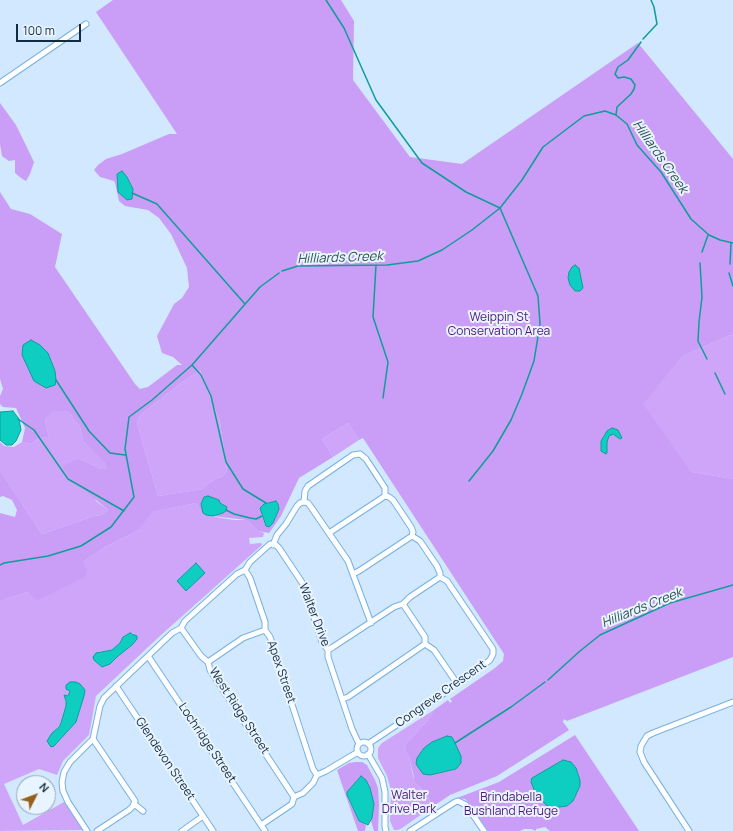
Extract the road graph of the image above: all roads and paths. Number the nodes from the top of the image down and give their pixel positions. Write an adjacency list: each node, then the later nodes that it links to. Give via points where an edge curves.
1 (86, 24): 2 (street)
2 (0, 83)
3 (385, 496): 4 (street, Congreve Crescent, via 385,488 363,455 356,454 308,486); 5 (street); 6 (street, Congreve Crescent, via 393,500 411,527)
4 (304, 502): 5 (street, via 311,506); 7 (street, Congreve Crescent, via 297,506 276,535)
5 (329, 533): 9 (street, via 348,561)
6 (412, 536): 9 (street); 10 (street, Congreve Crescent, via 420,541 438,566)
7 (273, 545): 8 (street, via 266,547); 16 (street, Walter Drive, via 279,548 303,584 322,642)
8 (245, 570): 13 (street, via 237,574 185,621); 14 (street, Apex Street, via 250,578)
9 (353, 574): 12 (street)
10 (440, 577): 11 (street); 19 (street, Congreve Crescent, via 447,581 493,651 490,660 465,679)
11 (404, 604): 12 (street, via 394,607); 15 (street, via 426,637)
12 (370, 623): 16 (street)
13 (181, 628): 17 (street, via 175,630); 18 (street, West Ridge Street)
14 (265, 630): 18 (street, via 248,636); 28 (street, Apex Street, via 270,637)
15 (425, 644): 19 (street, via 434,650); 21 (street)
16 (328, 650): 21 (street, Walter Drive)
17 (148, 656): 20 (street); 33 (street, Lochridge Street)
18 (208, 662): 29 (street, West Ridge Street, via 210,670)
19 (456, 682): 25 (street, Congreve Crescent, via 449,690)
20 (116, 686): 23 (street, via 100,706); 32 (street, Glendevon Street)
21 (342, 699): 24 (street, Walter Drive)
22 (733, 702): 42 (street, via 653,733 641,746 640,752 644,762)
23 (94, 739): 30 (street, via 132,795); 34 (street, via 70,762 62,782 68,802)
24 (359, 744): 25 (street); 26 (street)
25 (368, 744): 27 (street)
26 (358, 752): 27 (street, via 362,755); 28 (street)
27 (368, 754): 39 (street, via 382,778)
28 (317, 775): 29 (street, via 303,794)
29 (294, 797): 33 (street, via 292,804)
30 (134, 804): 31 (street); 35 (street)
31 (143, 811)
32 (203, 816): 36 (street); 37 (street, Glendevon Street)
33 (261, 825): 38 (street, Lochridge Street)
34 (87, 831)
35 (97, 831)
36 (182, 831)
37 (213, 831)
38 (265, 831)
39 (386, 831)
40 (410, 831): 41 (street, via 458,801 466,805)
41 (484, 831)
42 (689, 831)

